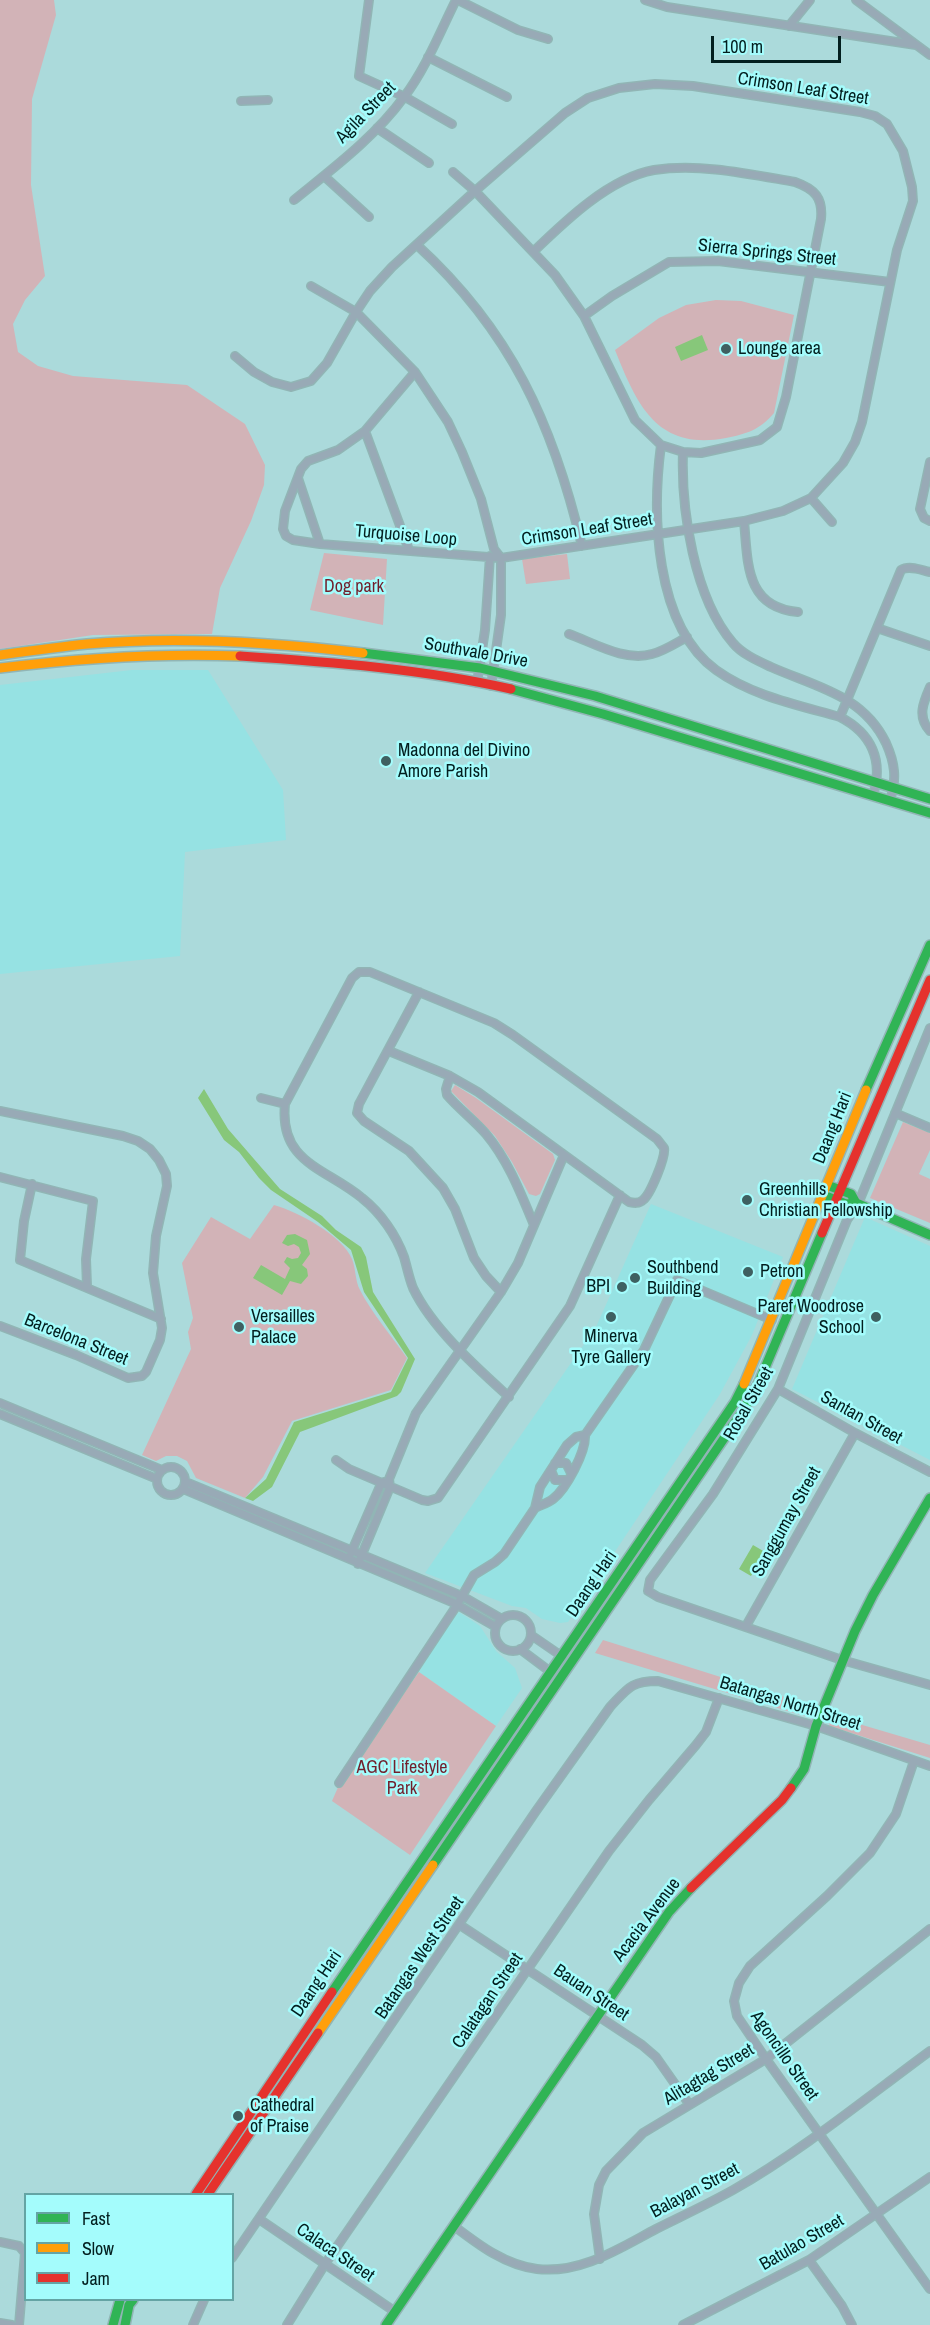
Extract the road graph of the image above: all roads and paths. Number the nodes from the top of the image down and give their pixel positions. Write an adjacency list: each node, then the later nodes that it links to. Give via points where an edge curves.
1 (369, 0): 11 (street, via 359,76)
2 (457, 0): 7 (street, via 519,30); 10 (street, Agila Street)
3 (645, 0): 6 (street)
4 (810, 0): 6 (street)
5 (856, 0): 8 (street)
6 (789, 26): 8 (street)
7 (548, 39)
8 (916, 45): 9 (street)
9 (930, 55)
10 (428, 57): 11 (street, Agila Street); 12 (street)
11 (405, 96): 15 (street); 16 (street, Agila Street)
12 (507, 97)
13 (268, 100): 14 (street)
14 (241, 101)
15 (453, 124)
16 (377, 128): 17 (street); 19 (street, Agila Street)
17 (429, 163)
18 (453, 172): 20 (street)
19 (324, 176): 21 (street, Agila Street); 22 (street)
20 (475, 191): 23 (street, Crimson Leaf Street); 24 (street); 26 (street, Crimson Leaf Street, via 565,113 588,98 619,88 655,84 693,86 860,112 887,124 903,151 912,187 909,216)
21 (294, 200)
22 (369, 216)
23 (417, 245): 28 (street, Crimson Leaf Street, via 392,267); 44 (street, via 470,299 530,391 556,455)
24 (532, 252): 25 (street, via 595,197 622,182 652,171 694,167 795,182 818,194 821,219); 29 (street)
25 (810, 271): 26 (street, Sierra Springs Street); 29 (street, Sierra Springs Street, via 718,261 669,262); 34 (street, via 777,427 760,440 701,453)
26 (890, 282): 37 (street, Crimson Leaf Street, via 855,442 843,463)
27 (311, 286): 28 (street)
28 (356, 312): 30 (street, Crimson Leaf Street, via 327,363 311,381 291,387 272,382); 31 (street)
29 (584, 316): 33 (street, via 635,420)
30 (235, 356)
31 (415, 372): 32 (street, Turquoise Loop); 45 (street, via 444,414 462,452 481,499)
32 (365, 431): 36 (street, Turquoise Loop, via 338,450 308,461); 46 (street)
33 (661, 445): 34 (street); 42 (street)
34 (683, 452): 41 (street)
35 (930, 462): 38 (street, via 920,509 924,518)
36 (298, 477): 43 (street); 43 (street, Turquoise Loop, via 285,511 286,536)
37 (811, 498): 39 (street, Crimson Leaf Street, via 783,511); 40 (street)
38 (930, 520)
39 (744, 521): 41 (street, Crimson Leaf Street); 50 (street, via 751,578 757,593 785,611)
40 (832, 522)
41 (689, 529): 42 (street, Crimson Leaf Street); 62 (street, via 707,601 734,645 755,660)
42 (659, 534): 44 (street, Crimson Leaf Street); 53 (street, via 668,594)
43 (320, 544): 46 (street, Turquoise Loop)
44 (582, 546): 47 (street, Crimson Leaf Street)
45 (494, 549): 47 (street); 48 (street)
46 (409, 550): 48 (street, Turquoise Loop)
47 (501, 558): 48 (street, Crimson Leaf Street); 58 (street, via 501,615)
48 (489, 559): 57 (street)
49 (930, 572): 51 (street, via 912,567 901,570)
50 (798, 612)
51 (877, 628): 54 (street); 62 (street)
52 (569, 634): 53 (street, via 624,655 638,656 652,654)
53 (687, 637): 63 (street, via 715,669 736,682 771,697)
54 (930, 646)
55 (0, 655): 57 (street, Southvale Drive, via 139,640 211,641 356,651)
56 (0, 668): 59 (street, Southvale Drive, via 89,658 200,656 319,663)
57 (480, 668): 58 (street, Southvale Drive); 59 (street)
58 (494, 671): 60 (street); 65 (street, Southvale Drive, via 596,696)
59 (477, 683): 60 (street, Southvale Drive)
60 (491, 686): 67 (street, Southvale Drive, via 591,710)
61 (930, 687): 64 (street, via 922,717)
62 (846, 698): 63 (street); 66 (street, via 864,711 883,737 893,762)
63 (840, 717): 65 (street, via 862,732 870,744)
64 (930, 731)
65 (877, 782): 66 (street, Southvale Drive); 67 (street)
66 (894, 788): 68 (street, Southvale Drive); 69 (street)
67 (873, 795): 69 (street, Southvale Drive)
68 (930, 799)
69 (890, 800): 70 (street, Southvale Drive)
70 (930, 813)
71 (930, 945): 85 (street, Daang Hari)
72 (930, 980): 86 (street, Daang Hari)
73 (418, 992): 75 (street); 78 (street, via 370,972 356,974); 87 (street, via 474,1013 513,1035 662,1143 665,1153 648,1194 635,1203)
74 (930, 1028): 80 (street, Rosal Street)
75 (389, 1051): 76 (street); 94 (street, via 357,1113 409,1151 443,1188 474,1258)
76 (450, 1076): 82 (street); 91 (street, via 447,1095 495,1147)
77 (261, 1098): 78 (street)
78 (285, 1104): 98 (street, via 283,1119 294,1151 379,1214 396,1238 413,1288)
79 (0, 1111): 95 (street, Barcelona Street, via 123,1136 138,1141 159,1160 167,1186 153,1252)
80 (895, 1113): 81 (street); 90 (street, Rosal Street)
81 (930, 1128)
82 (564, 1155): 87 (street); 91 (street)
83 (0, 1177): 84 (street)
84 (32, 1184): 93 (street, via 93,1202); 93 (street, via 20,1260)
85 (827, 1185): 86 (street); 88 (street, Daang Hari)
86 (840, 1190): 89 (street, Daang Hari); 90 (street)
87 (620, 1195): 100 (street, via 570,1306)
88 (823, 1195): 89 (street); 96 (street, Daang Hari)
89 (836, 1200): 90 (street); 129 (street, Daang Hari, via 759,1382)
90 (853, 1201): 92 (street); 99 (street, Rosal Street)
91 (534, 1225): 94 (street)
92 (930, 1234)
93 (87, 1287): 95 (street)
94 (501, 1292): 98 (street)
95 (161, 1319): 97 (street, Barcelona Street, via 160,1340 146,1372 135,1378)
96 (772, 1320): 104 (street, via 677,1280 644,1350); 127 (street, Daang Hari, via 735,1402)
97 (0, 1326)
98 (459, 1351): 100 (street); 111 (street, via 416,1413)
99 (778, 1389): 103 (street, Santan Street); 123 (street, Rosal Street, via 713,1494 650,1580 648,1591)
100 (508, 1397): 111 (street, via 438,1498 422,1500)
101 (0, 1403): 107 (street)
102 (0, 1414): 110 (street)
103 (855, 1433): 108 (street, Santan Street); 123 (street, Sanggumay Street)
104 (585, 1435): 106 (street, via 567,1445); 109 (street, via 580,1459)
105 (336, 1460): 112 (street)
106 (553, 1466): 109 (street, via 566,1463); 109 (street, via 555,1480); 115 (street, via 540,1487)
107 (162, 1470): 110 (street); 113 (street, via 172,1466 182,1471)
108 (930, 1472)
109 (568, 1477): 115 (street, via 554,1498)
110 (157, 1479): 113 (street, via 160,1490 166,1494 178,1494)
111 (390, 1483): 112 (street); 117 (street)
112 (381, 1484): 116 (street)
113 (185, 1485): 116 (street); 118 (street)
114 (930, 1498): 128 (street, Acacia Avenue, via 873,1595)
115 (536, 1509): 120 (street, via 504,1554 474,1575)
116 (352, 1551): 117 (street); 118 (street)
117 (362, 1555): 119 (street); 120 (street)
118 (348, 1560): 119 (street)
119 (358, 1564): 121 (street)
120 (462, 1596): 121 (street); 122 (street)
121 (457, 1605): 124 (street); 138 (street)
122 (502, 1618): 124 (street); 125 (street, via 513,1615 524,1619)
123 (746, 1626): 128 (street, Rosal Street)
124 (496, 1628): 126 (street, via 499,1644 509,1651)
125 (531, 1635): 126 (street); 127 (street)
126 (520, 1650): 130 (street)
127 (562, 1656): 129 (street); 130 (street, Daang Hari)
128 (842, 1660): 133 (street, Rosal Street); 135 (street, Acacia Avenue)
129 (572, 1663): 131 (street, Daang Hari)
130 (551, 1672): 131 (street); 148 (street, Daang Hari)
131 (560, 1679): 149 (street, Daang Hari)
132 (639, 1681): 134 (street, Batangas North Street, via 658,1681); 139 (street, Batangas West Street, via 610,1707)
133 (930, 1685)
134 (718, 1698): 135 (street, Batangas North Street); 141 (street, Calatagan Street, via 706,1732 609,1851)
135 (816, 1726): 136 (street, Batangas North Street); 142 (street, Acacia Avenue, via 804,1769 793,1786 685,1892)
136 (914, 1761): 137 (street, Batangas North Street); 144 (street, Agoncillo Street, via 896,1814 870,1853 750,1966 739,1983 734,2001 737,2016)
137 (930, 1766)
138 (339, 1783)
139 (460, 1925): 141 (street, Bauan Street); 151 (street, Batangas West Street)
140 (930, 1929): 144 (street, Alitagtag Street)
141 (528, 1969): 142 (street, Bauan Street); 158 (street, Calatagan Street)
142 (597, 2017): 145 (street, Bauan Street, via 656,2057); 152 (street, Acacia Avenue)
143 (930, 2051): 146 (street, Balayan Street)
144 (766, 2059): 145 (street, Alitagtag Street); 146 (street, Agoncillo Street)
145 (689, 2104): 156 (street, Alitagtag Street, via 643,2133 606,2171 598,2186 594,2214)
146 (820, 2132): 150 (street, Agoncillo Street); 156 (street, Balayan Street, via 733,2190)
147 (930, 2177): 150 (street, Batulao Street)
148 (196, 2193)
149 (209, 2193)
150 (875, 2214): 157 (street, Batulao Street); 160 (street, Agoncillo Street)
151 (259, 2219): 155 (street, Batangas West Street); 158 (street, Calaca Street)
152 (454, 2226): 156 (street, Balayan Street, via 512,2263 538,2269); 164 (street, Acacia Avenue)
153 (0, 2242): 154 (street, via 19,2246)
154 (24, 2252)
155 (234, 2255)
156 (600, 2259)
157 (809, 2259): 173 (street, Batulao Street); 174 (street)
158 (325, 2264): 164 (street, Calaca Street); 171 (street, Calatagan Street)
159 (24, 2265): 167 (street)
160 (930, 2289)
161 (120, 2301): 168 (street)
162 (132, 2301): 169 (street)
163 (204, 2301): 170 (street)
164 (394, 2311): 172 (street, Acacia Avenue)
165 (0, 2323): 166 (street)
166 (12, 2325)
167 (19, 2325)
168 (113, 2325)
169 (125, 2325)
170 (193, 2325)
171 (287, 2325)
172 (386, 2325)
173 (684, 2325)
174 (852, 2325)

